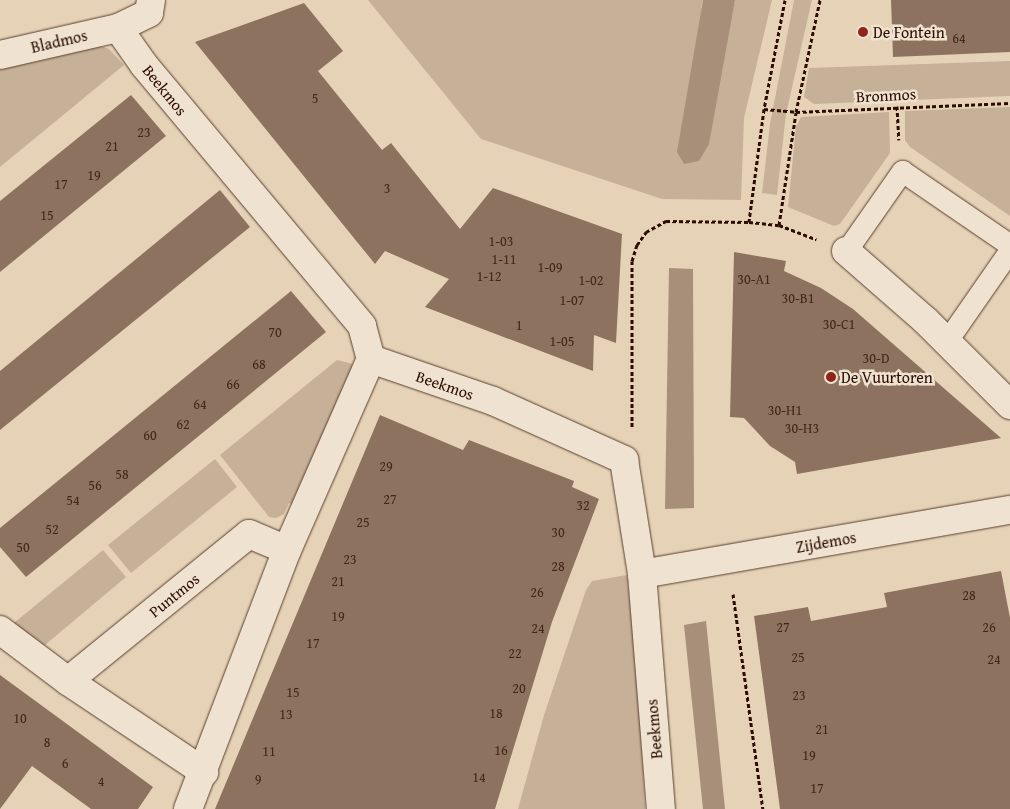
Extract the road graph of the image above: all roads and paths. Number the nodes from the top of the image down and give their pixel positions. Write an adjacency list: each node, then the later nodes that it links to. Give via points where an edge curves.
1 (151, 0): 4 (street, via 149,13)
2 (785, 0): 7 (path)
3 (820, 0): 8 (path)
4 (118, 28): 5 (street, Bladmos); 15 (street, Beekmos, via 144,65 362,326)
5 (0, 55)
6 (1010, 103): 8 (path, Bronmos)
7 (764, 109): 8 (path, Bronmos); 9 (path)
8 (796, 112): 10 (path)
9 (749, 222): 10 (path); 17 (path, via 666,221 646,232 637,245 632,261 632,433)
10 (779, 226): 13 (path)
11 (1010, 245): 13 (lane, via 902,171)
12 (1010, 250): 14 (lane)
13 (846, 251): 14 (street)
14 (946, 342): 16 (street)
15 (371, 359): 17 (street, Beekmos, via 493,401); 19 (street)
16 (1010, 406)
17 (624, 460): 21 (street, Beekmos)
18 (1010, 510): 20 (street, Zijdemos)
19 (287, 550): 23 (street, Puntmos, via 249,534); 24 (street)
20 (727, 559): 21 (street, Zijdemos); 27 (path)
21 (642, 574): 26 (street, Beekmos)
22 (0, 630): 23 (street)
23 (68, 681): 24 (street)
24 (204, 772): 25 (street)
25 (188, 809)
26 (660, 809)
27 (763, 809)

